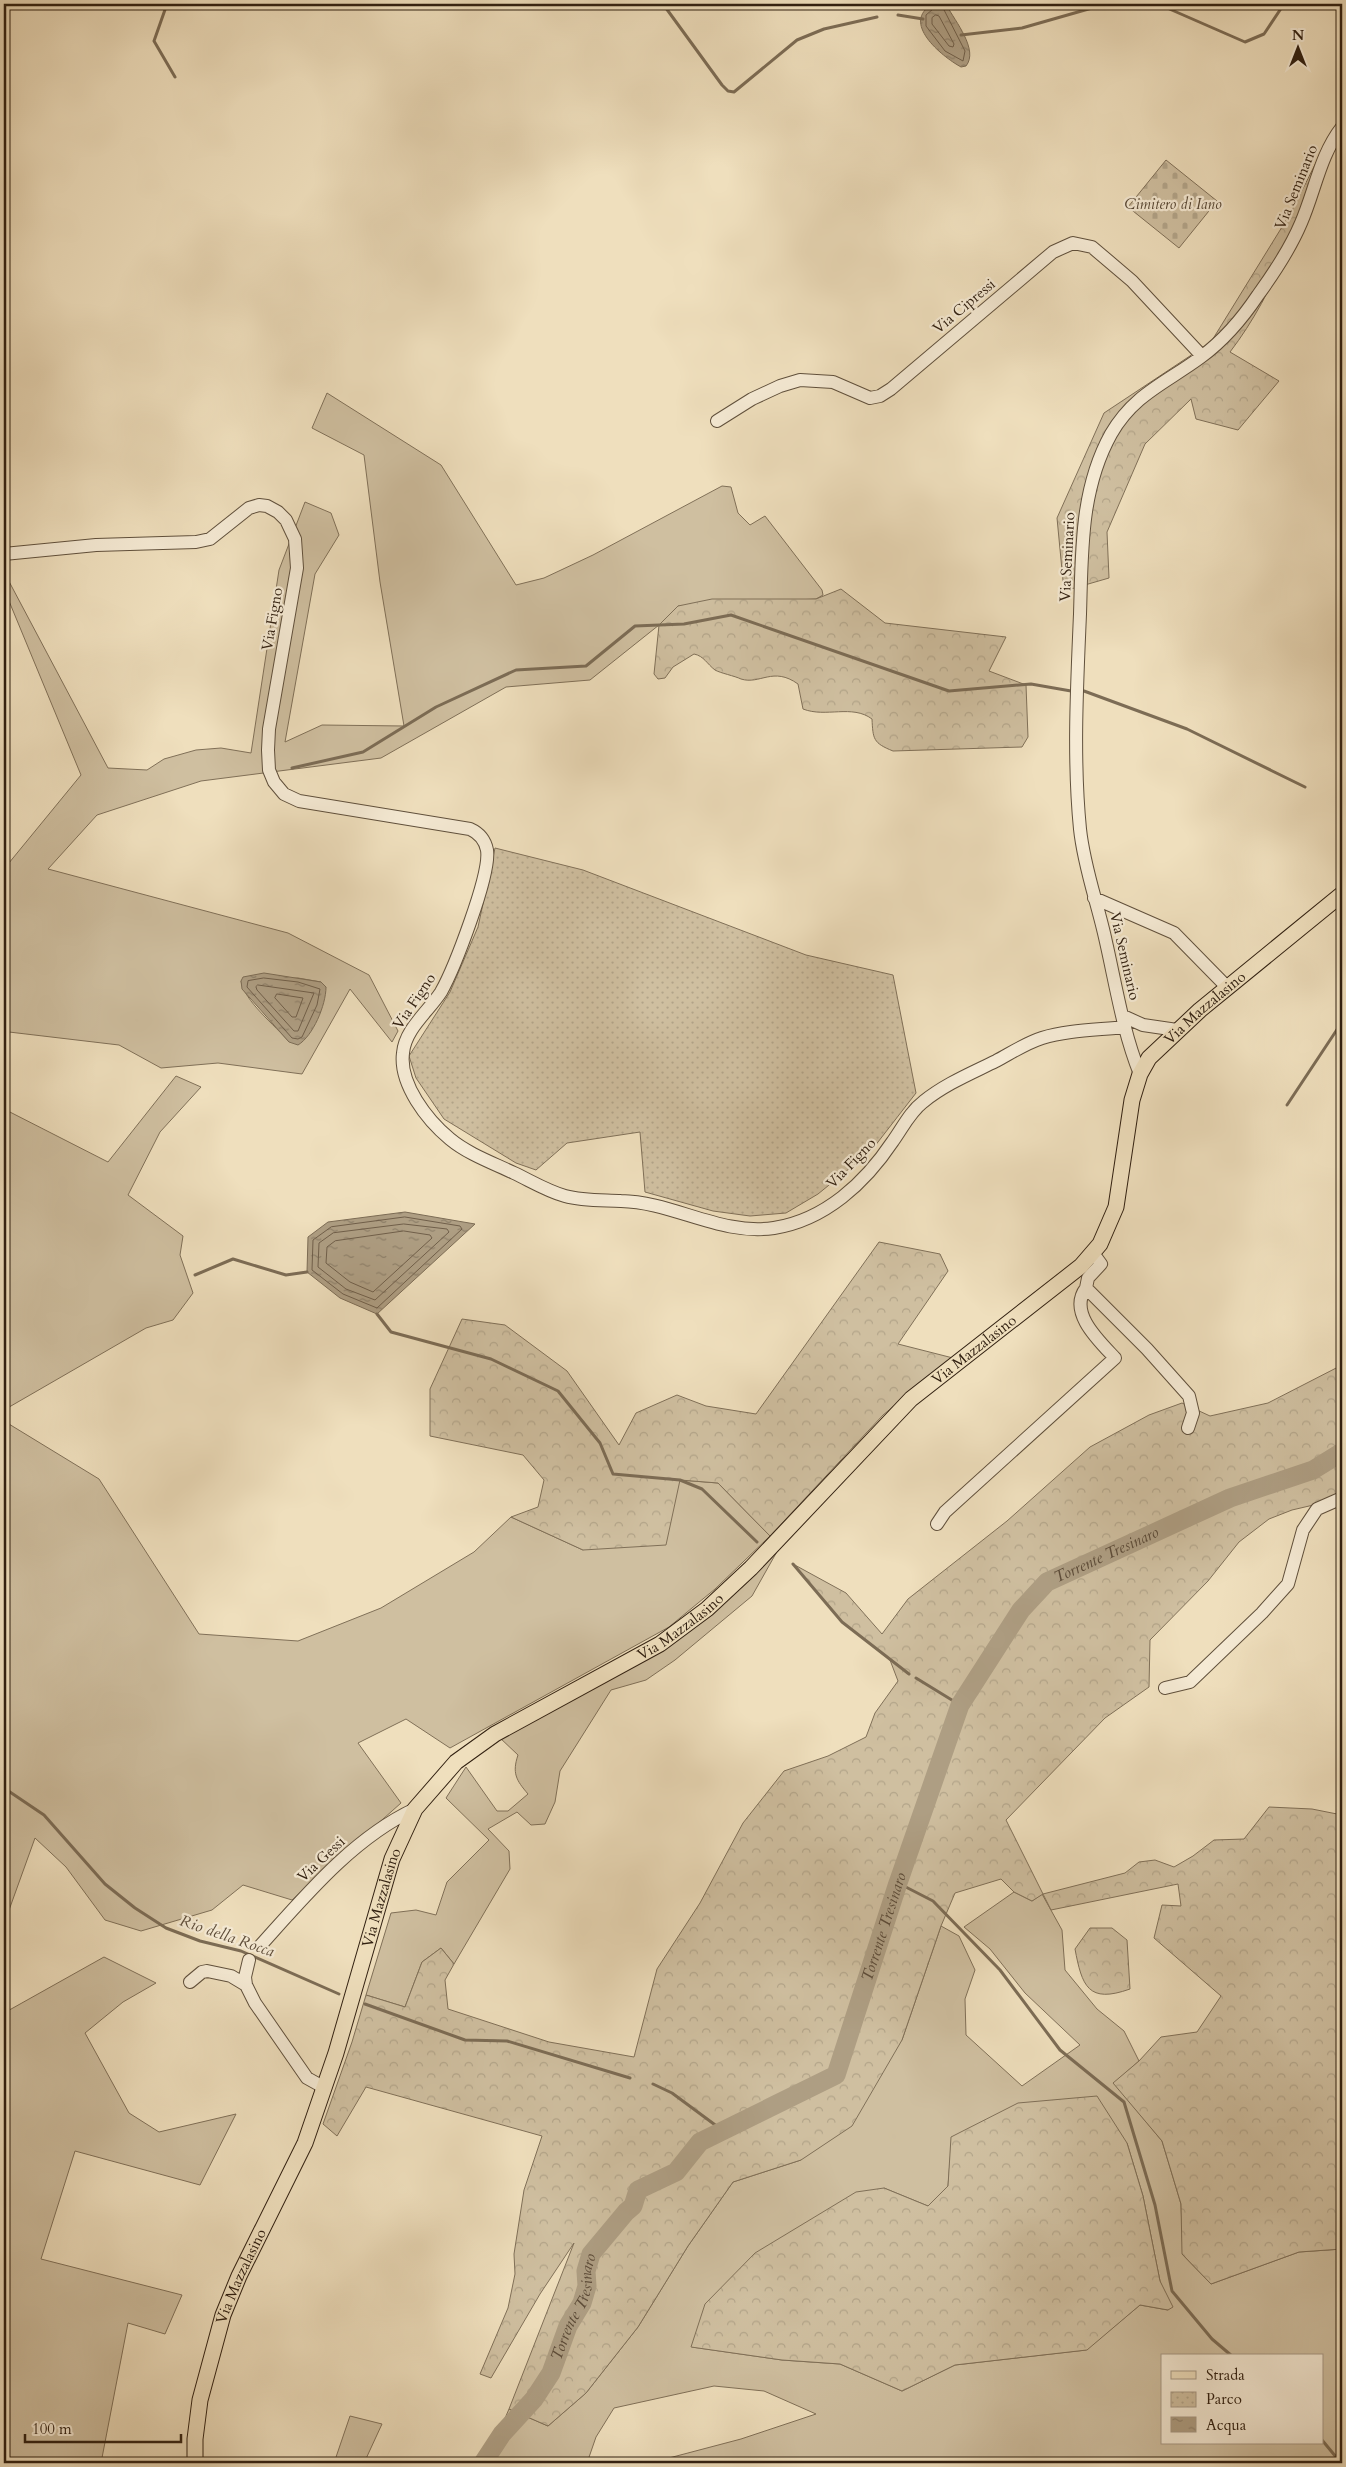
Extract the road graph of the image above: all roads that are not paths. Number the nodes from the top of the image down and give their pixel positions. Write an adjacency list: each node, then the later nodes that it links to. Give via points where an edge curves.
1 (1342, 127): 2 (street, Via Seminario, via 1322,161 1301,225 1278,266 1236,325)
2 (1202, 356): 3 (street, Via Cipressi, via 1132,281 1092,248 1074,243 1053,252 880,396 865,396 833,382 800,380 780,386); 6 (street, Via Seminario, via 1125,412 1107,443 1087,499 1083,521 1078,673 1078,793 1083,849)
3 (717, 421)
4 (4, 554): 8 (street, Via Figno, via 96,545 196,542 210,539 249,508 267,506 286,520 295,539 297,568 269,729 269,770 284,794 299,801 470,829 483,840 486,867 459,954 439,995 407,1037 402,1060 406,1078 419,1103 450,1139 555,1192 582,1199 642,1202 717,1224 772,1228 795,1222 838,1201 856,1186 916,1108 941,1089 1044,1038)
5 (1342, 894): 7 (main road, Via Mazzalasino)
6 (1094, 898): 7 (street, via 1174,933); 8 (street, Via Seminario)
7 (1227, 987): 9 (main road, Via Mazzalasino)
8 (1124, 1022): 9 (street, Via Seminario); 10 (street, Via Seminario)
9 (1177, 1030): 10 (main road, Via Mazzalasino, via 1149,1058)
10 (1140, 1074): 11 (main road, Via Mazzalasino, via 1132,1100 1116,1207 1106,1233)
11 (1093, 1253): 12 (street, via 1101,1264 1088,1278); 17 (main road, Via Mazzalasino, via 1070,1277 911,1399 707,1609 660,1644 487,1739 456,1762)
12 (1086, 1288): 13 (street, via 1188,1396 1193,1413); 15 (street, via 1079,1297 1080,1309 1088,1327 1114,1358 945,1512)
13 (1188, 1428)
14 (1342, 1498): 16 (street, via 1317,1509 1303,1530 1288,1584 1262,1613 1190,1682)
15 (937, 1524)
16 (1165, 1688)
17 (415, 1809): 18 (street, Via Gessi, via 390,1820 361,1844 303,1898); 22 (main road, Via Mazzalasino, via 392,1859)
18 (260, 1946)
19 (249, 1960): 21 (street)
20 (190, 1982): 21 (street, via 208,1971 232,1976)
21 (246, 1986): 22 (street, via 307,2078)
22 (325, 2088): 23 (main road, Via Mazzalasino, via 305,2143 239,2276 223,2316 200,2400)
23 (195, 2463)

